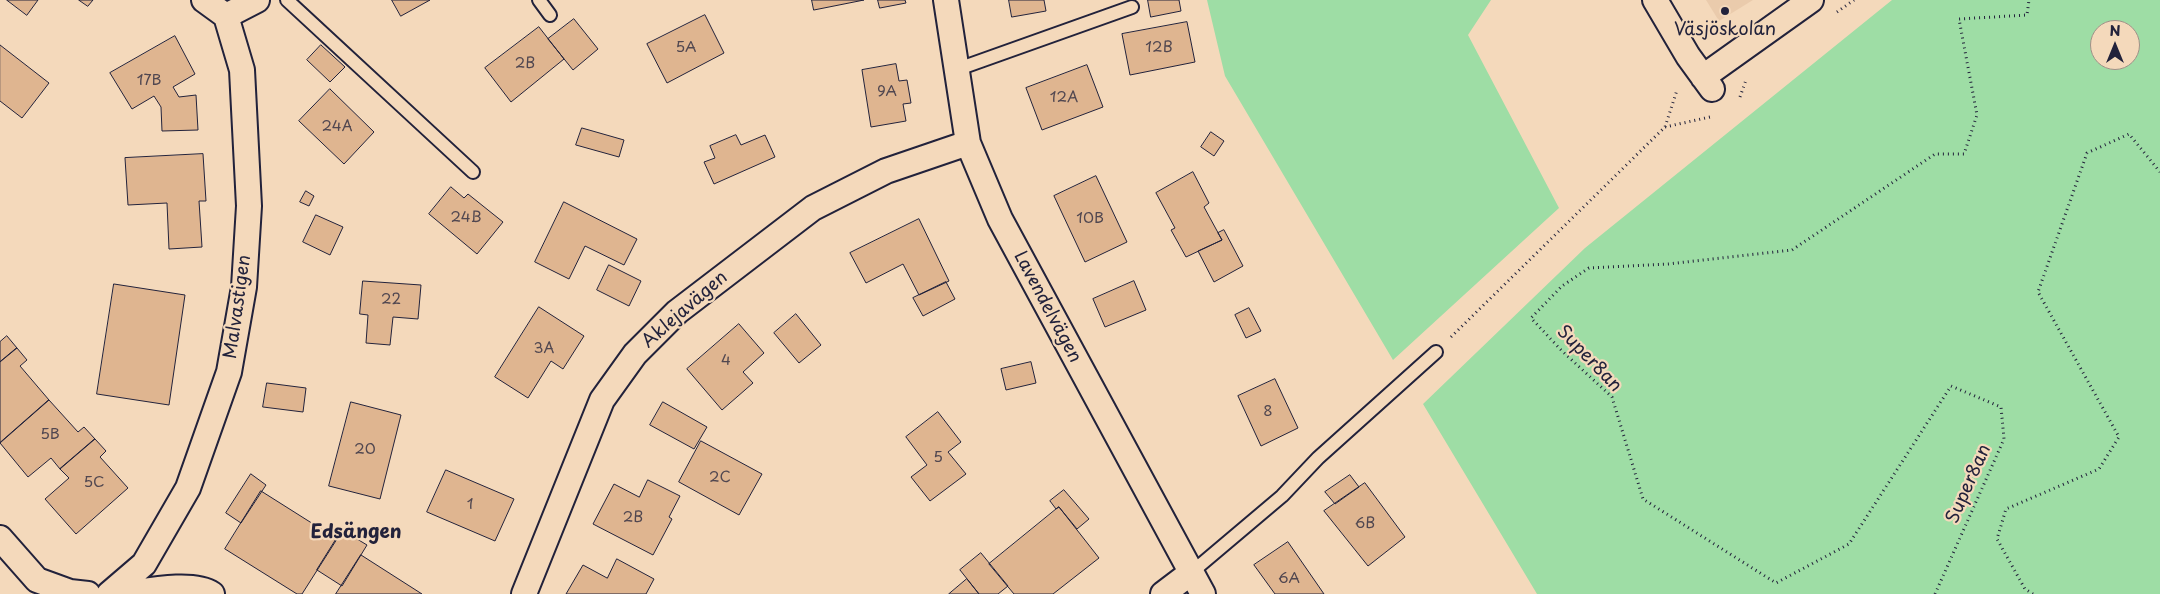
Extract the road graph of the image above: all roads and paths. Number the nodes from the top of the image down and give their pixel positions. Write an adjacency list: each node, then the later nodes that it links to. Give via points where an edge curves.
1 (204, 0): 11 (street)
2 (256, 0): 11 (street)
3 (287, 0): 15 (lane)
4 (539, 0): 10 (lane)
5 (946, 0): 12 (street, Lavendelvägen)
6 (1655, 0): 7 (street, via 1708,83)
7 (1812, 0)
8 (2029, 0): 27 (path, Super8an, via 2028,15 1959,19 1978,115 1964,154 1935,154 1792,250 1668,264 1589,268 1562,286 1531,318 1612,397 1643,499 1776,583 1849,544 1951,386 2001,407 2004,439)
9 (1132, 7): 12 (lane)
10 (550, 14)
11 (226, 16): 21 (street, Malvastigen, via 242,70 249,206 244,288 229,372 188,488 144,564)
12 (958, 69): 14 (street, Lavendelvägen)
13 (1665, 127): 17 (path)
14 (968, 143): 19 (street, Lavendelvägen, via 1000,219); 24 (street, Aklejavägen, via 886,171 813,208 677,312 635,354 602,400)
15 (473, 172)
16 (2160, 172): 28 (path, via 2129,134 2087,153 2038,292 2119,437 2099,469 2006,508 1997,539 2025,589)
17 (1436, 352): 19 (lane, via 1318,458 1282,496)
18 (0, 538): 20 (street, via 37,580 70,592)
19 (1192, 572): 25 (street); 26 (street, Lavendelvägen)
20 (88, 594)
21 (109, 594)
22 (124, 594): 23 (street, via 160,588 206,590)
23 (212, 594)
24 (524, 594)
25 (1163, 594)
26 (1203, 594)
27 (1935, 594)
28 (2034, 594)

